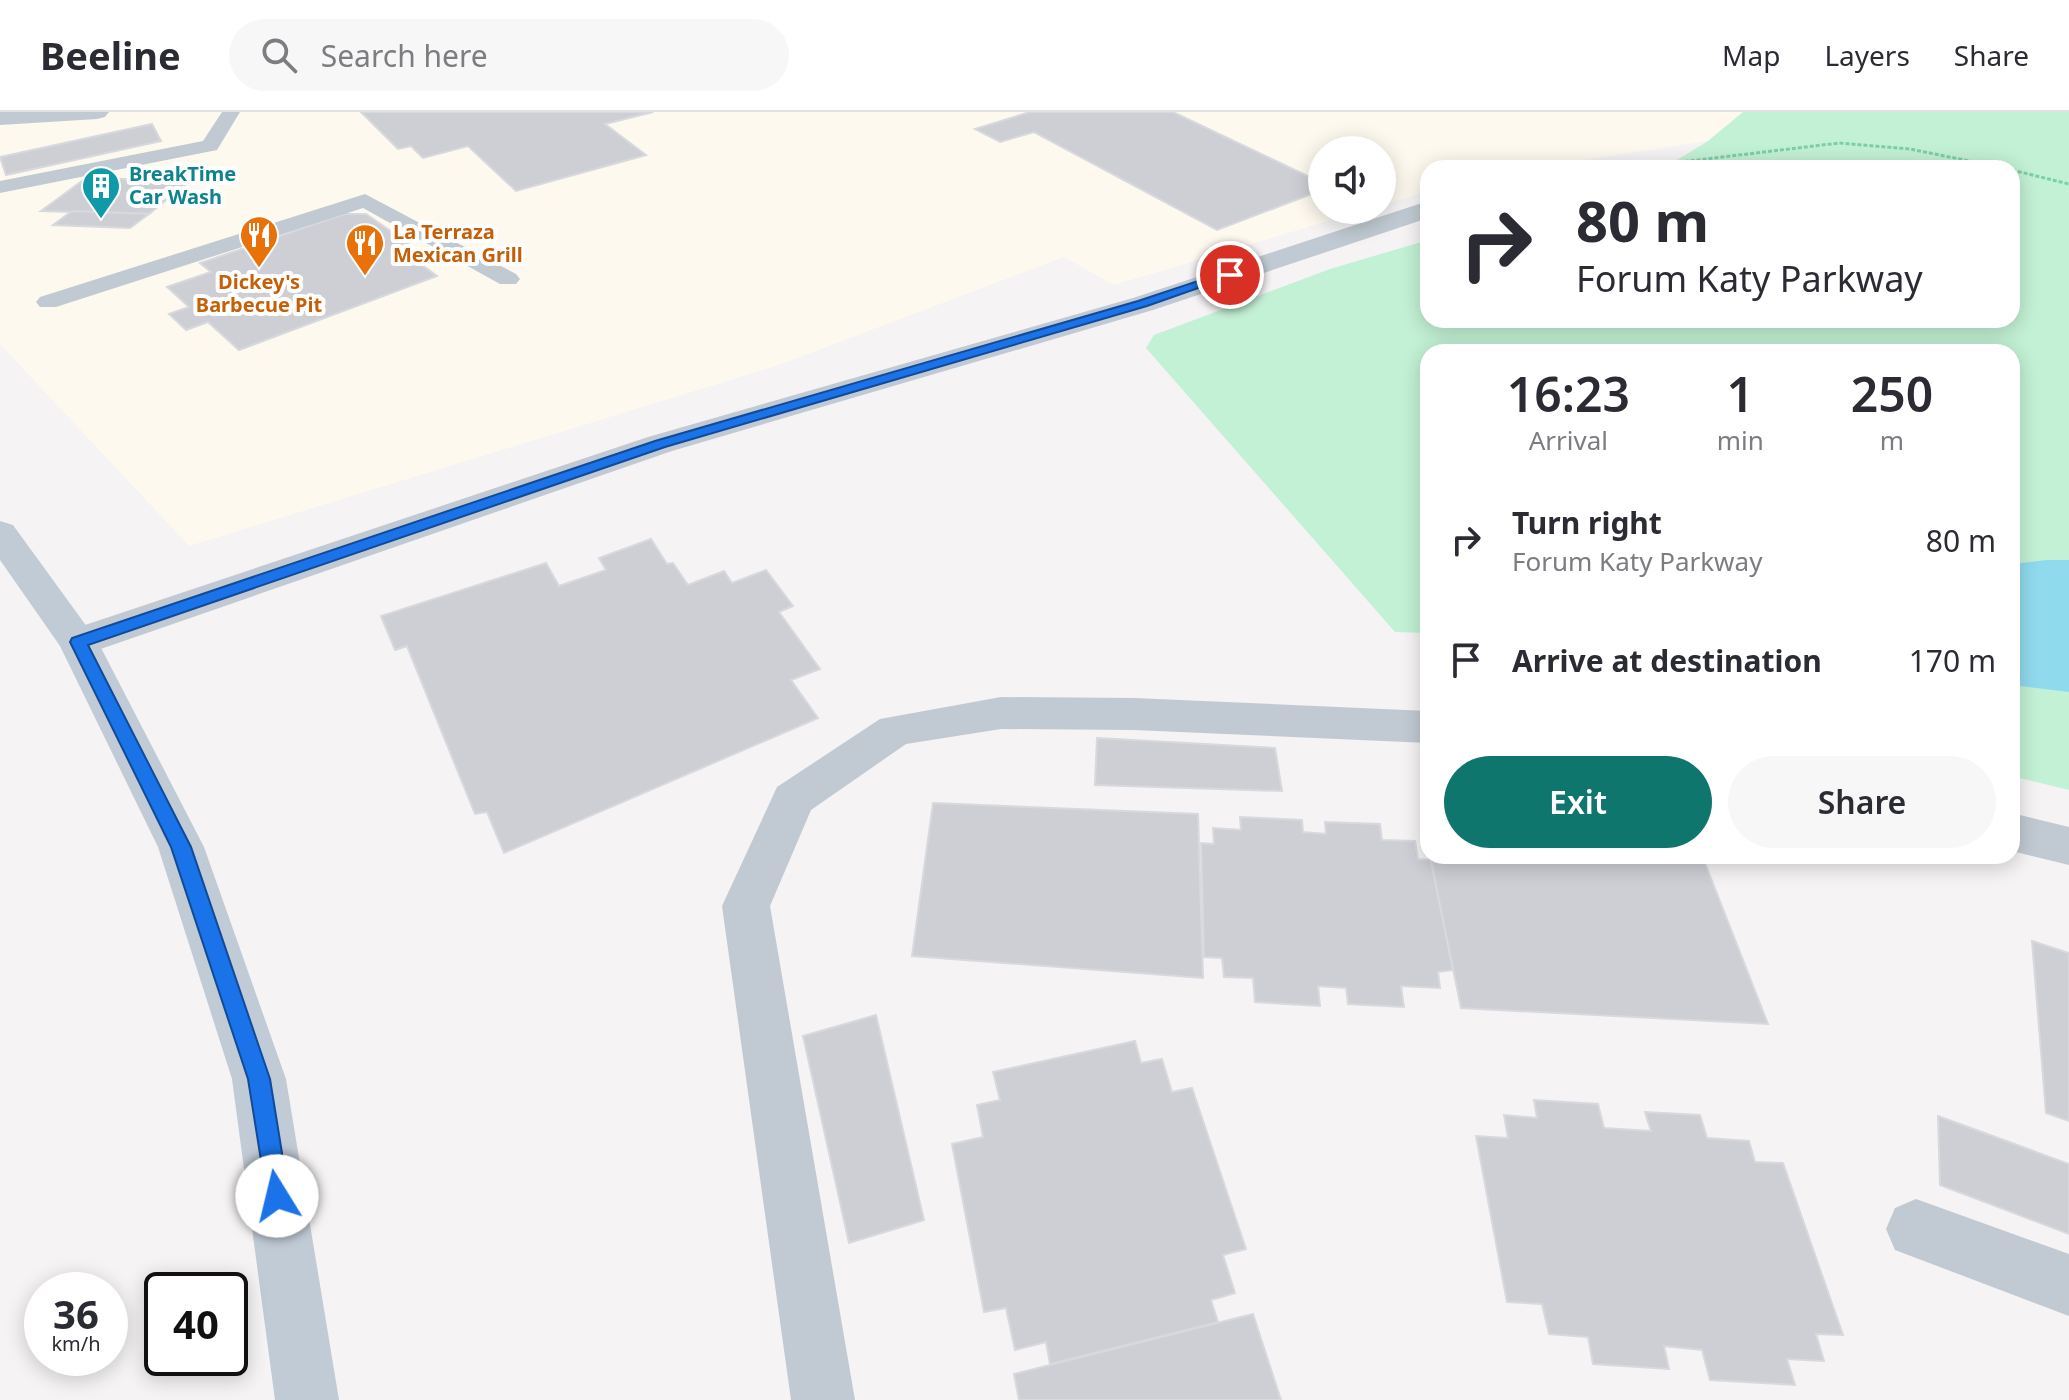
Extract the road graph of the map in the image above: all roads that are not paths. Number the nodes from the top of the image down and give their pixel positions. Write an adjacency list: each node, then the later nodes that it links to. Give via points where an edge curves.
1 (97, 112): 3 (street)
2 (231, 112): 4 (lane, via 210,146)
3 (0, 118)
4 (0, 187)
5 (1420, 212): 9 (street, via 1143,304 660,444)
6 (508, 279): 7 (lane, via 365,200)
7 (48, 302)
8 (0, 533): 9 (street)
9 (78, 642): 15 (street, via 181,847 259,1079)
10 (1420, 727): 16 (street, via 1001,713 895,730 793,799 746,906)
11 (2020, 834): 12 (street)
12 (2069, 846)
13 (1916, 1229): 14 (street)
14 (2069, 1285)
15 (307, 1400)
16 (823, 1400)

